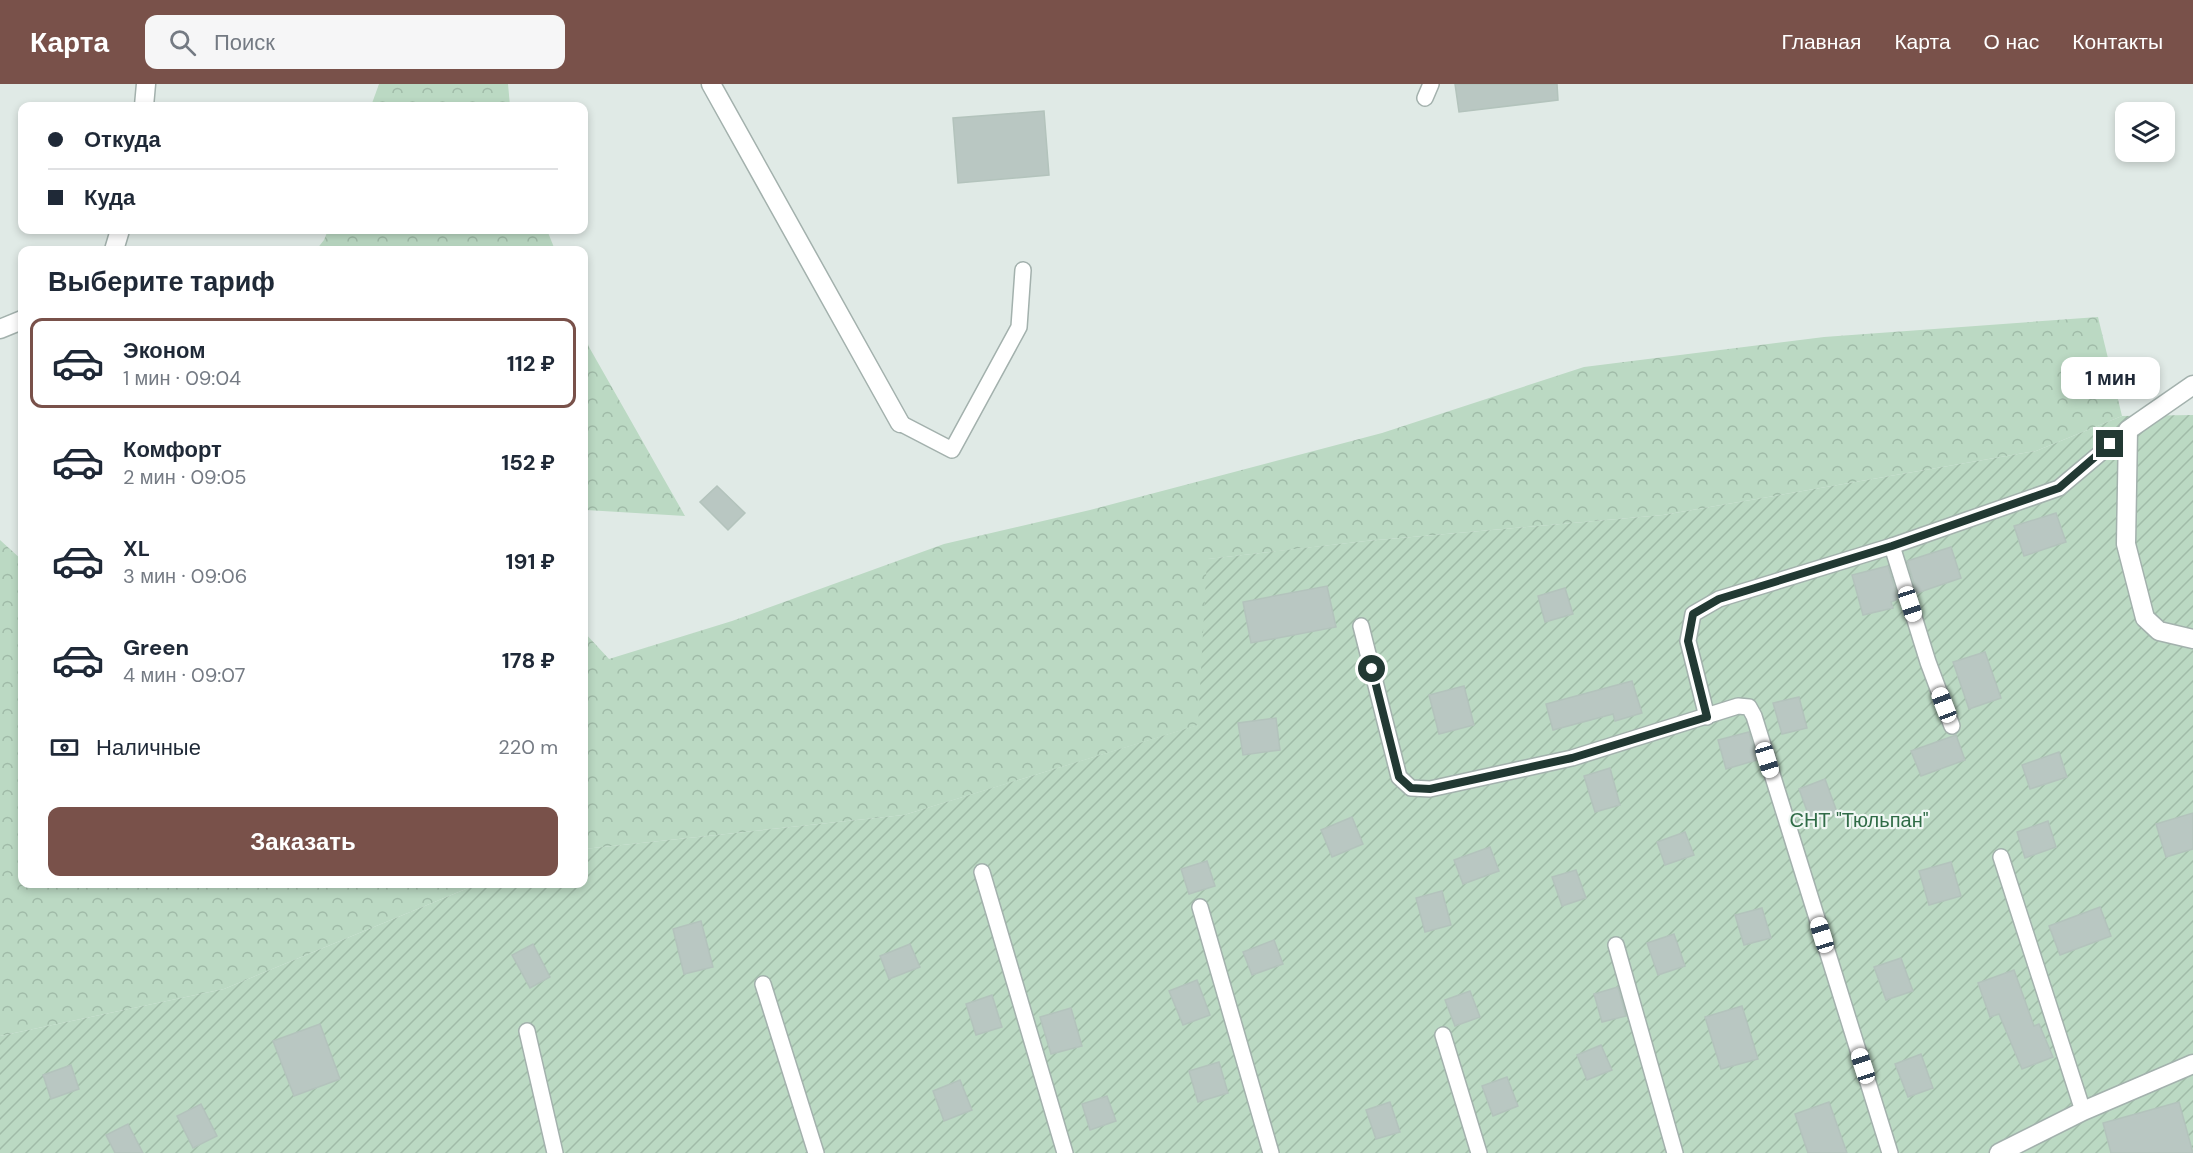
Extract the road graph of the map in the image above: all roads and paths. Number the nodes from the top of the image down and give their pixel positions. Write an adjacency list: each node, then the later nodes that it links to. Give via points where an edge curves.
1 (146, 84): 3 (street)
2 (711, 84): 8 (street)
3 (144, 102)
4 (1023, 270): 8 (lane, via 1019,327 952,450)
5 (18, 322): 6 (street)
6 (0, 329)
7 (2193, 385): 9 (street)
8 (900, 423)
9 (2128, 430): 10 (lane, via 2059,488); 12 (street, via 2126,544 2145,618 2158,631)
10 (1892, 546): 13 (lane, via 1719,599 1693,614 1688,641); 14 (lane)
11 (1361, 626): 13 (lane, via 1399,777 1411,788 1430,789 1572,758)
12 (2193, 639)
13 (1707, 717): 30 (lane, via 1738,706 1749,707 1754,716)
14 (1952, 726)
15 (2001, 857): 23 (lane)
16 (982, 872): 26 (lane)
17 (1200, 907): 27 (lane)
18 (1616, 945): 29 (lane)
19 (763, 984): 25 (lane)
20 (527, 1031): 24 (lane)
21 (1443, 1035): 28 (lane)
22 (2193, 1064): 23 (street)
23 (2083, 1111): 31 (street)
24 (555, 1153)
25 (816, 1153)
26 (1065, 1153)
27 (1271, 1153)
28 (1479, 1153)
29 (1675, 1153)
30 (1890, 1153)
31 (1999, 1153)

